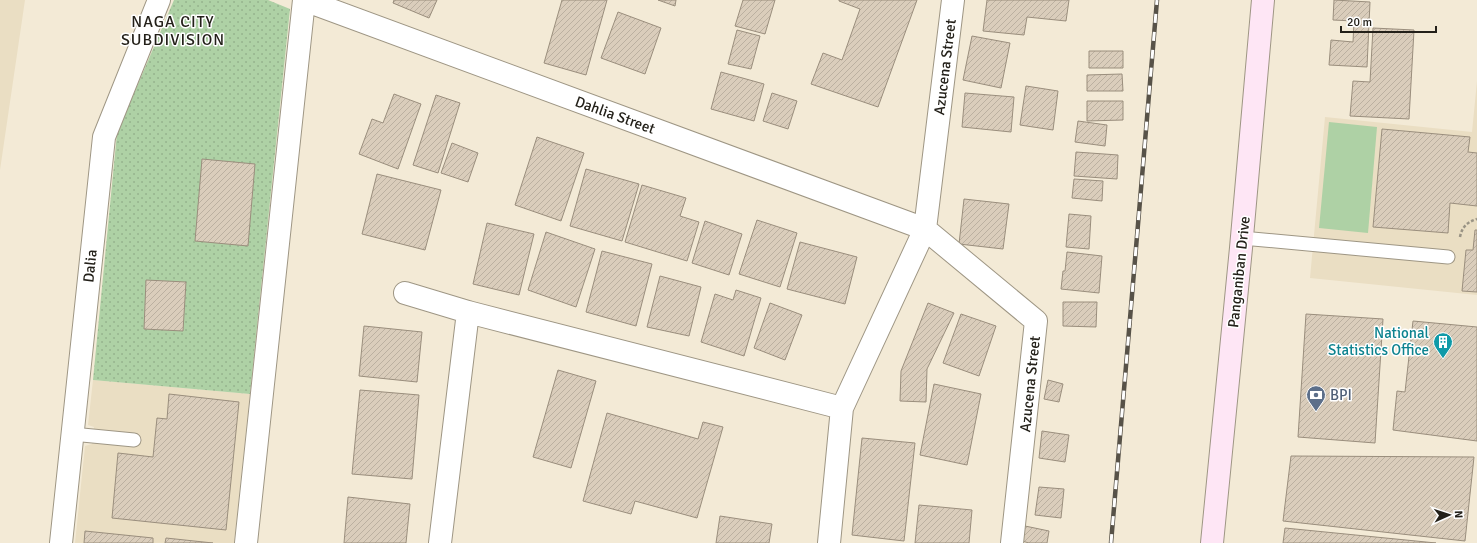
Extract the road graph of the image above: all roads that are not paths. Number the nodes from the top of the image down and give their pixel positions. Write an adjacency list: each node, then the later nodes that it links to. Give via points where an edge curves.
1 (159, 0): 11 (street, Dalia, via 104,137)
2 (304, 0): 5 (street, Dahlia Street); 14 (street)
3 (953, 0): 5 (street, Azucena Street)
4 (1263, 0): 6 (main road, Panganiban Drive)
5 (925, 229): 10 (street, Azucena Street); 17 (street, Azucena Street, via 1036,321)
6 (1242, 238): 7 (lane); 18 (main road, Panganiban Drive)
7 (1448, 257)
8 (405, 293): 9 (street)
9 (468, 312): 10 (street); 15 (street)
10 (842, 408): 16 (street, Azucena Street)
11 (72, 434): 12 (lane); 13 (street, Dalia)
12 (134, 440)
13 (61, 543)
14 (246, 543)
15 (440, 543)
16 (829, 543)
17 (1012, 543)
18 (1212, 543)

